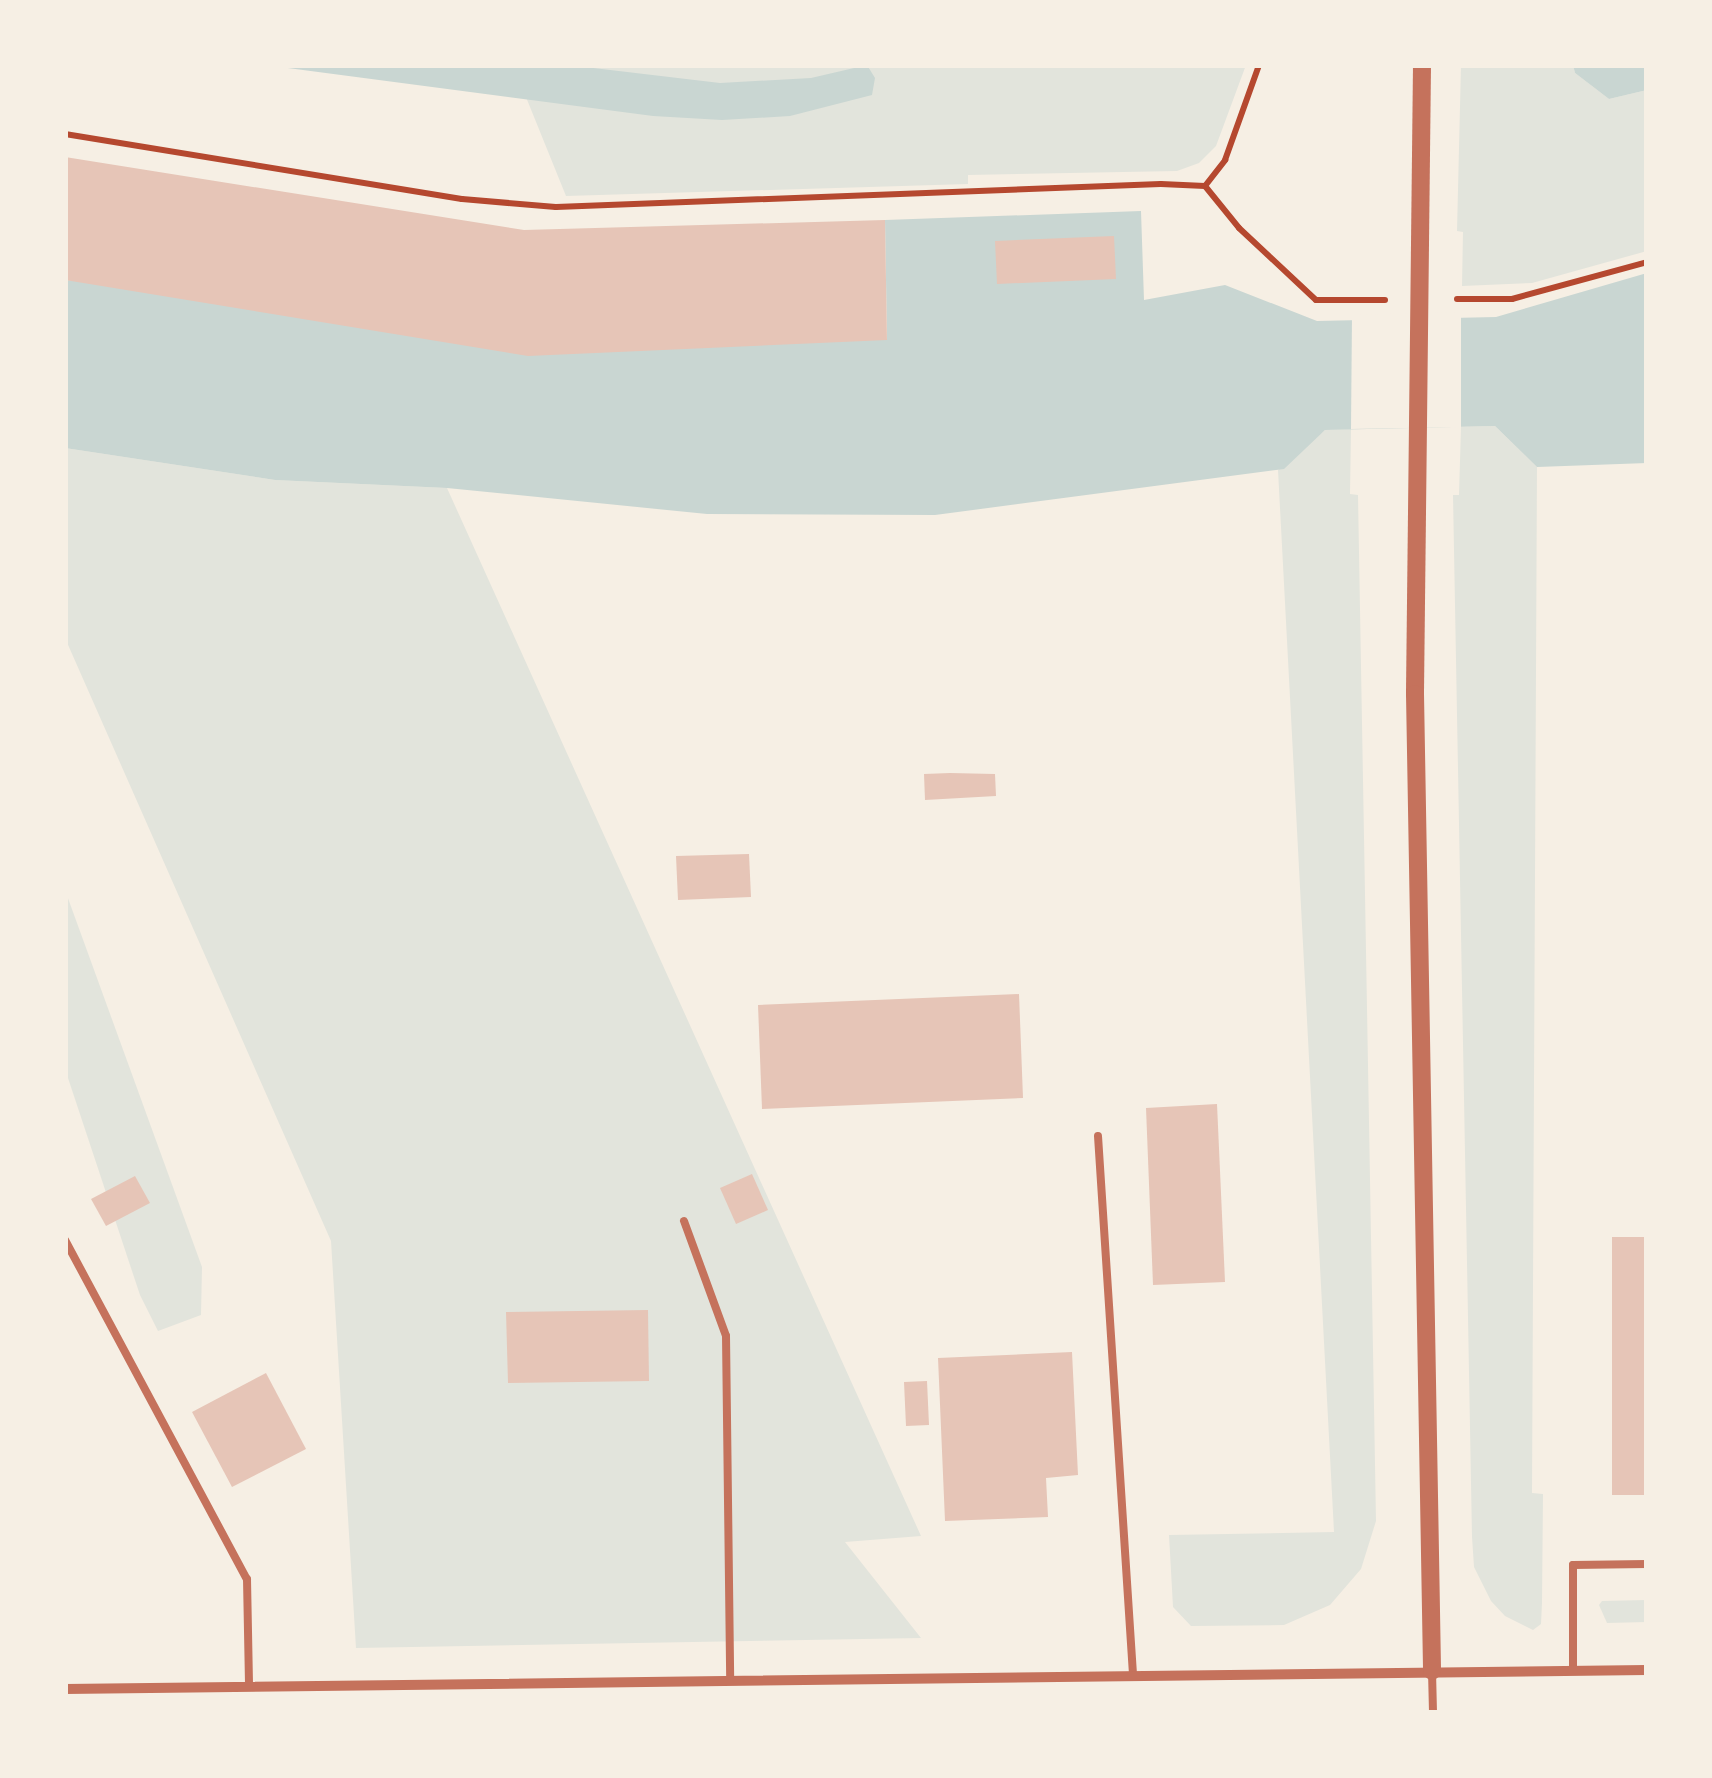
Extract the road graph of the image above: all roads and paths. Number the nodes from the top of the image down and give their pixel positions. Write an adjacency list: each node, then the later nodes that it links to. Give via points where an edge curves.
1 (1259, 65): 4 (path, via 1225,160)
2 (1422, 65): 14 (street, via 1415,714)
3 (65, 134): 4 (path, via 462,199 556,207)
4 (1205, 186): 7 (path, via 1316,300)
5 (1647, 262): 6 (path, via 1512,299)
6 (1453, 299)
7 (1394, 300)
8 (1098, 1136): 15 (lane)
9 (684, 1221): 16 (lane, via 726,1336)
10 (65, 1240): 17 (lane, via 247,1579)
11 (1647, 1564): 12 (lane, via 1572,1565)
12 (1574, 1670): 13 (street); 14 (street)
13 (1647, 1670)
14 (1432, 1671): 15 (street); 19 (lane)
15 (1133, 1674): 16 (street)
16 (730, 1680): 17 (street)
17 (249, 1687): 18 (street)
18 (65, 1690)
19 (1433, 1713)

